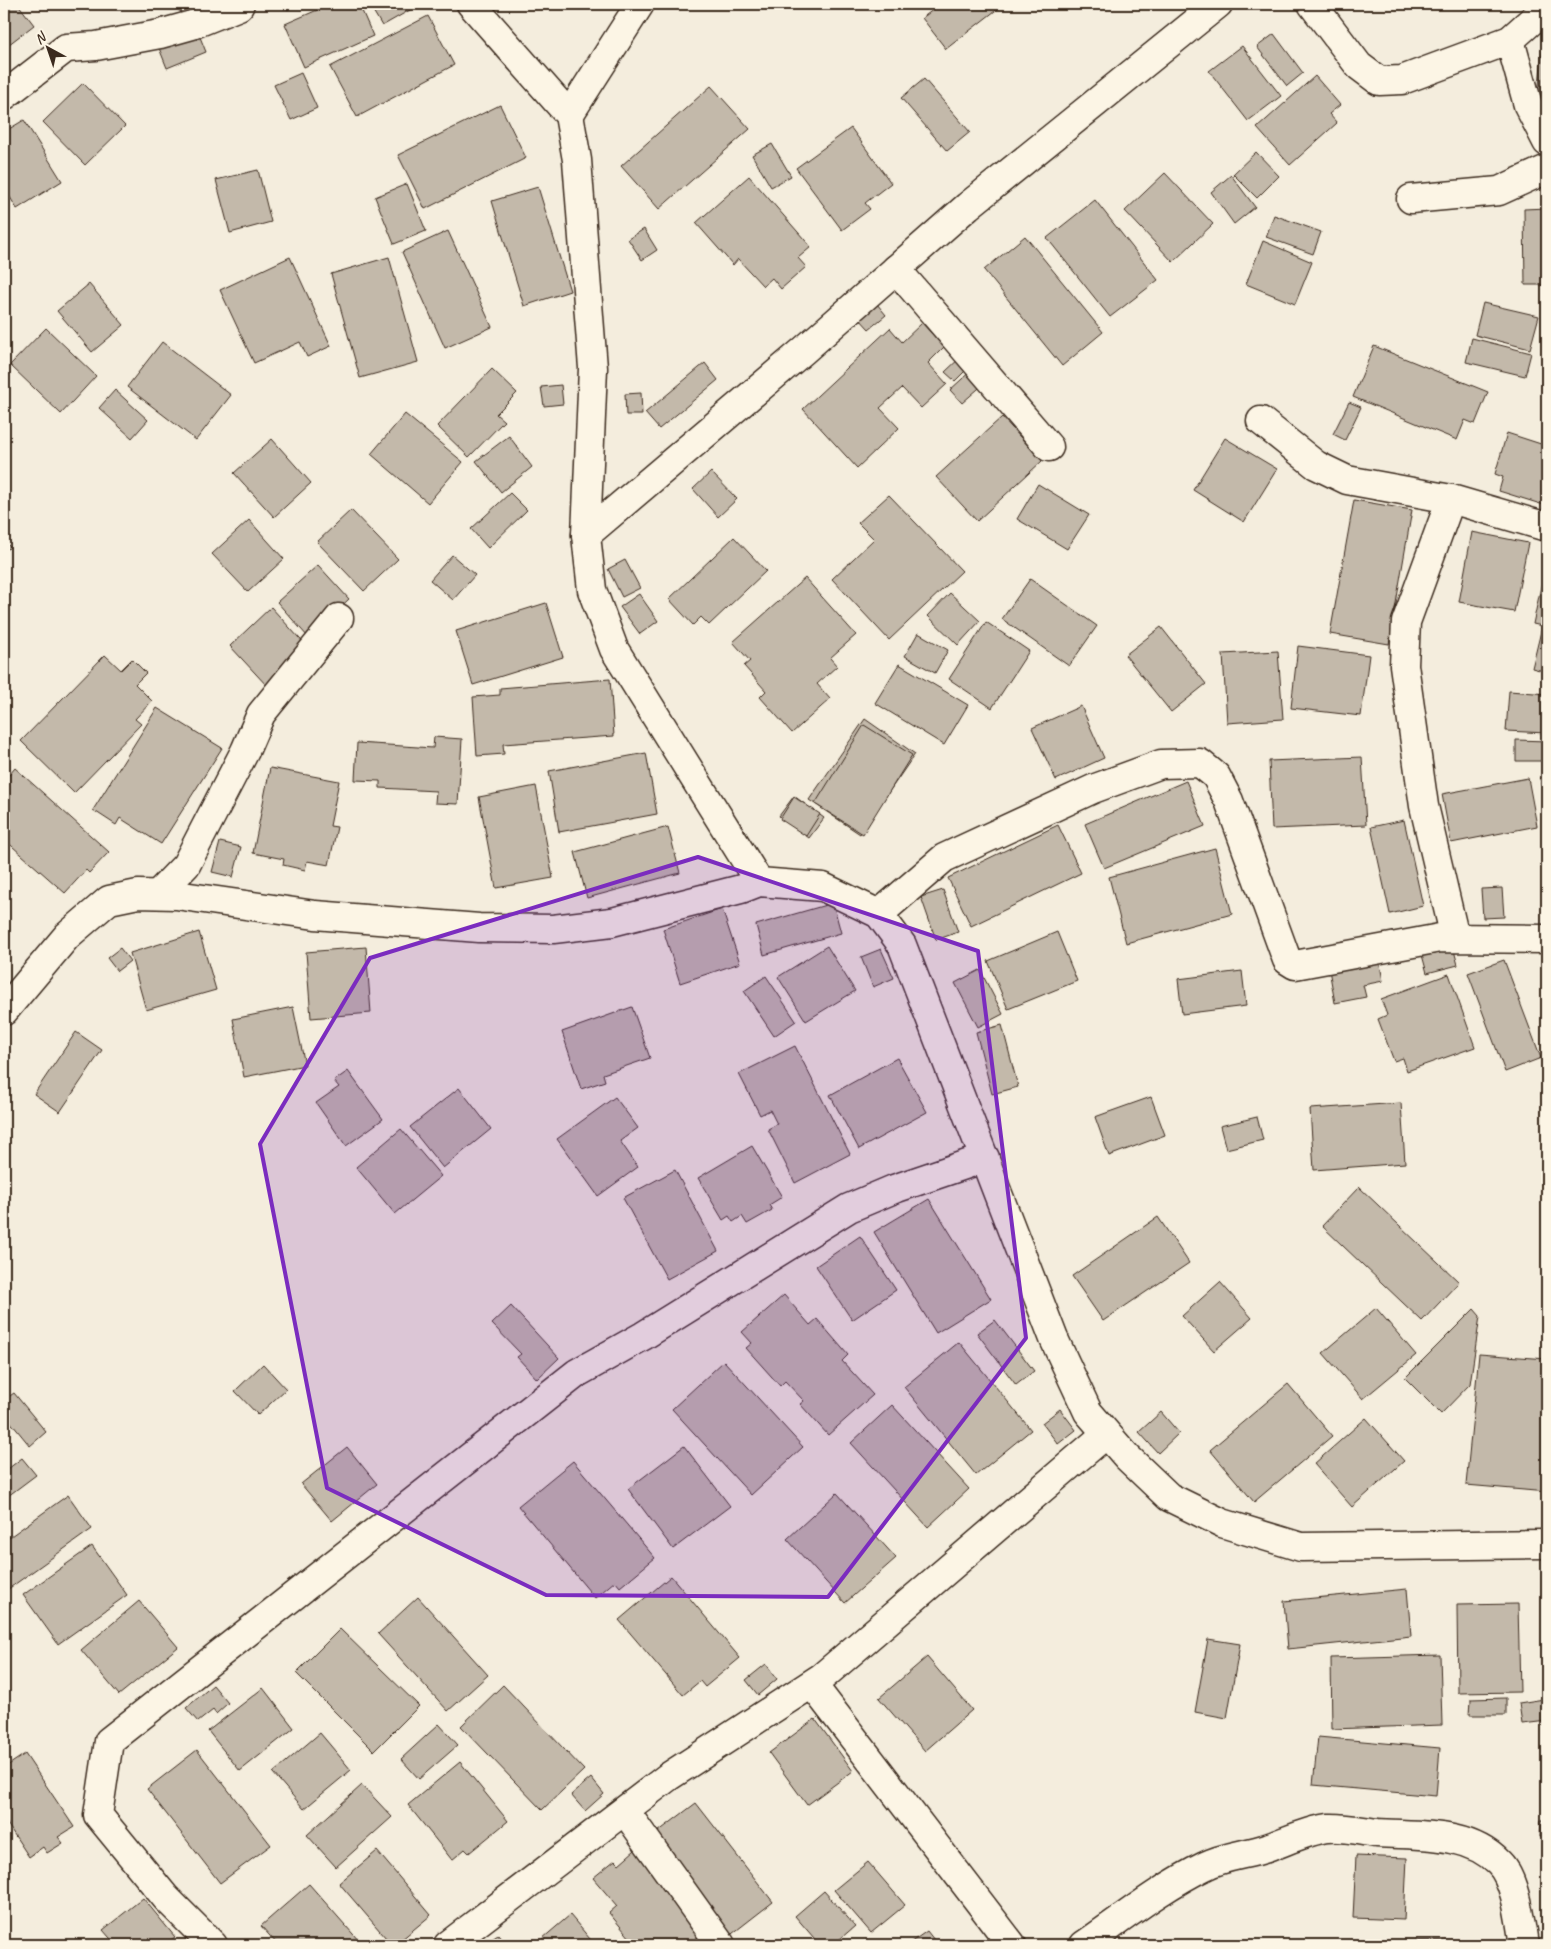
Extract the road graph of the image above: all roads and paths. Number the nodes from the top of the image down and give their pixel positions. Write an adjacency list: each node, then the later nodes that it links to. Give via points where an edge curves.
1 (240, 4): 8 (street, via 192,25 160,34 66,48)
2 (471, 4): 9 (street)
3 (640, 4): 9 (street)
4 (1218, 4): 13 (street, via 968,206)
5 (1312, 4): 7 (street, via 1358,66 1379,81 1402,80)
6 (1547, 4): 7 (street)
7 (1510, 40): 10 (street, via 1528,105)
8 (4, 96)
9 (569, 115): 18 (street, via 577,160 593,368)
10 (1547, 142)
11 (1547, 169): 12 (street, via 1499,191)
12 (1411, 198)
13 (896, 269): 15 (street); 18 (street)
14 (1261, 421): 16 (street, via 1316,465 1347,480)
15 (1049, 447)
16 (1451, 499): 17 (street); 23 (street, via 1406,622 1404,665 1424,806)
17 (1547, 527)
18 (586, 535): 20 (street, via 592,590 614,648)
19 (339, 618): 21 (street, via 261,714 186,865)
20 (759, 882): 21 (street, via 612,922 553,929 478,928 315,915); 22 (street, via 823,887)
21 (158, 894): 25 (street, via 109,900 67,936)
22 (879, 914): 23 (street, via 944,858 1110,782 1161,764 1200,763 1216,776 1230,801 1287,960 1295,965); 26 (street, via 902,945)
23 (1455, 938): 24 (street)
24 (1547, 939)
25 (4, 1011)
26 (985, 1158): 27 (street, via 1054,1339 1088,1412); 31 (street, via 849,1208 643,1336 577,1373 109,1741 98,1815 166,1898)
27 (1106, 1434): 28 (street, via 1169,1497 1222,1523 1301,1547); 29 (street)
28 (1547, 1544)
29 (812, 1684): 30 (street, via 668,1776); 34 (street)
30 (625, 1811): 32 (street); 33 (street)
31 (213, 1945)
32 (448, 1945)
33 (721, 1945)
34 (1012, 1945)
35 (1084, 1945): 36 (street, via 1206,1865 1329,1828 1428,1834 1475,1845 1500,1863 1515,1891)
36 (1524, 1945)

